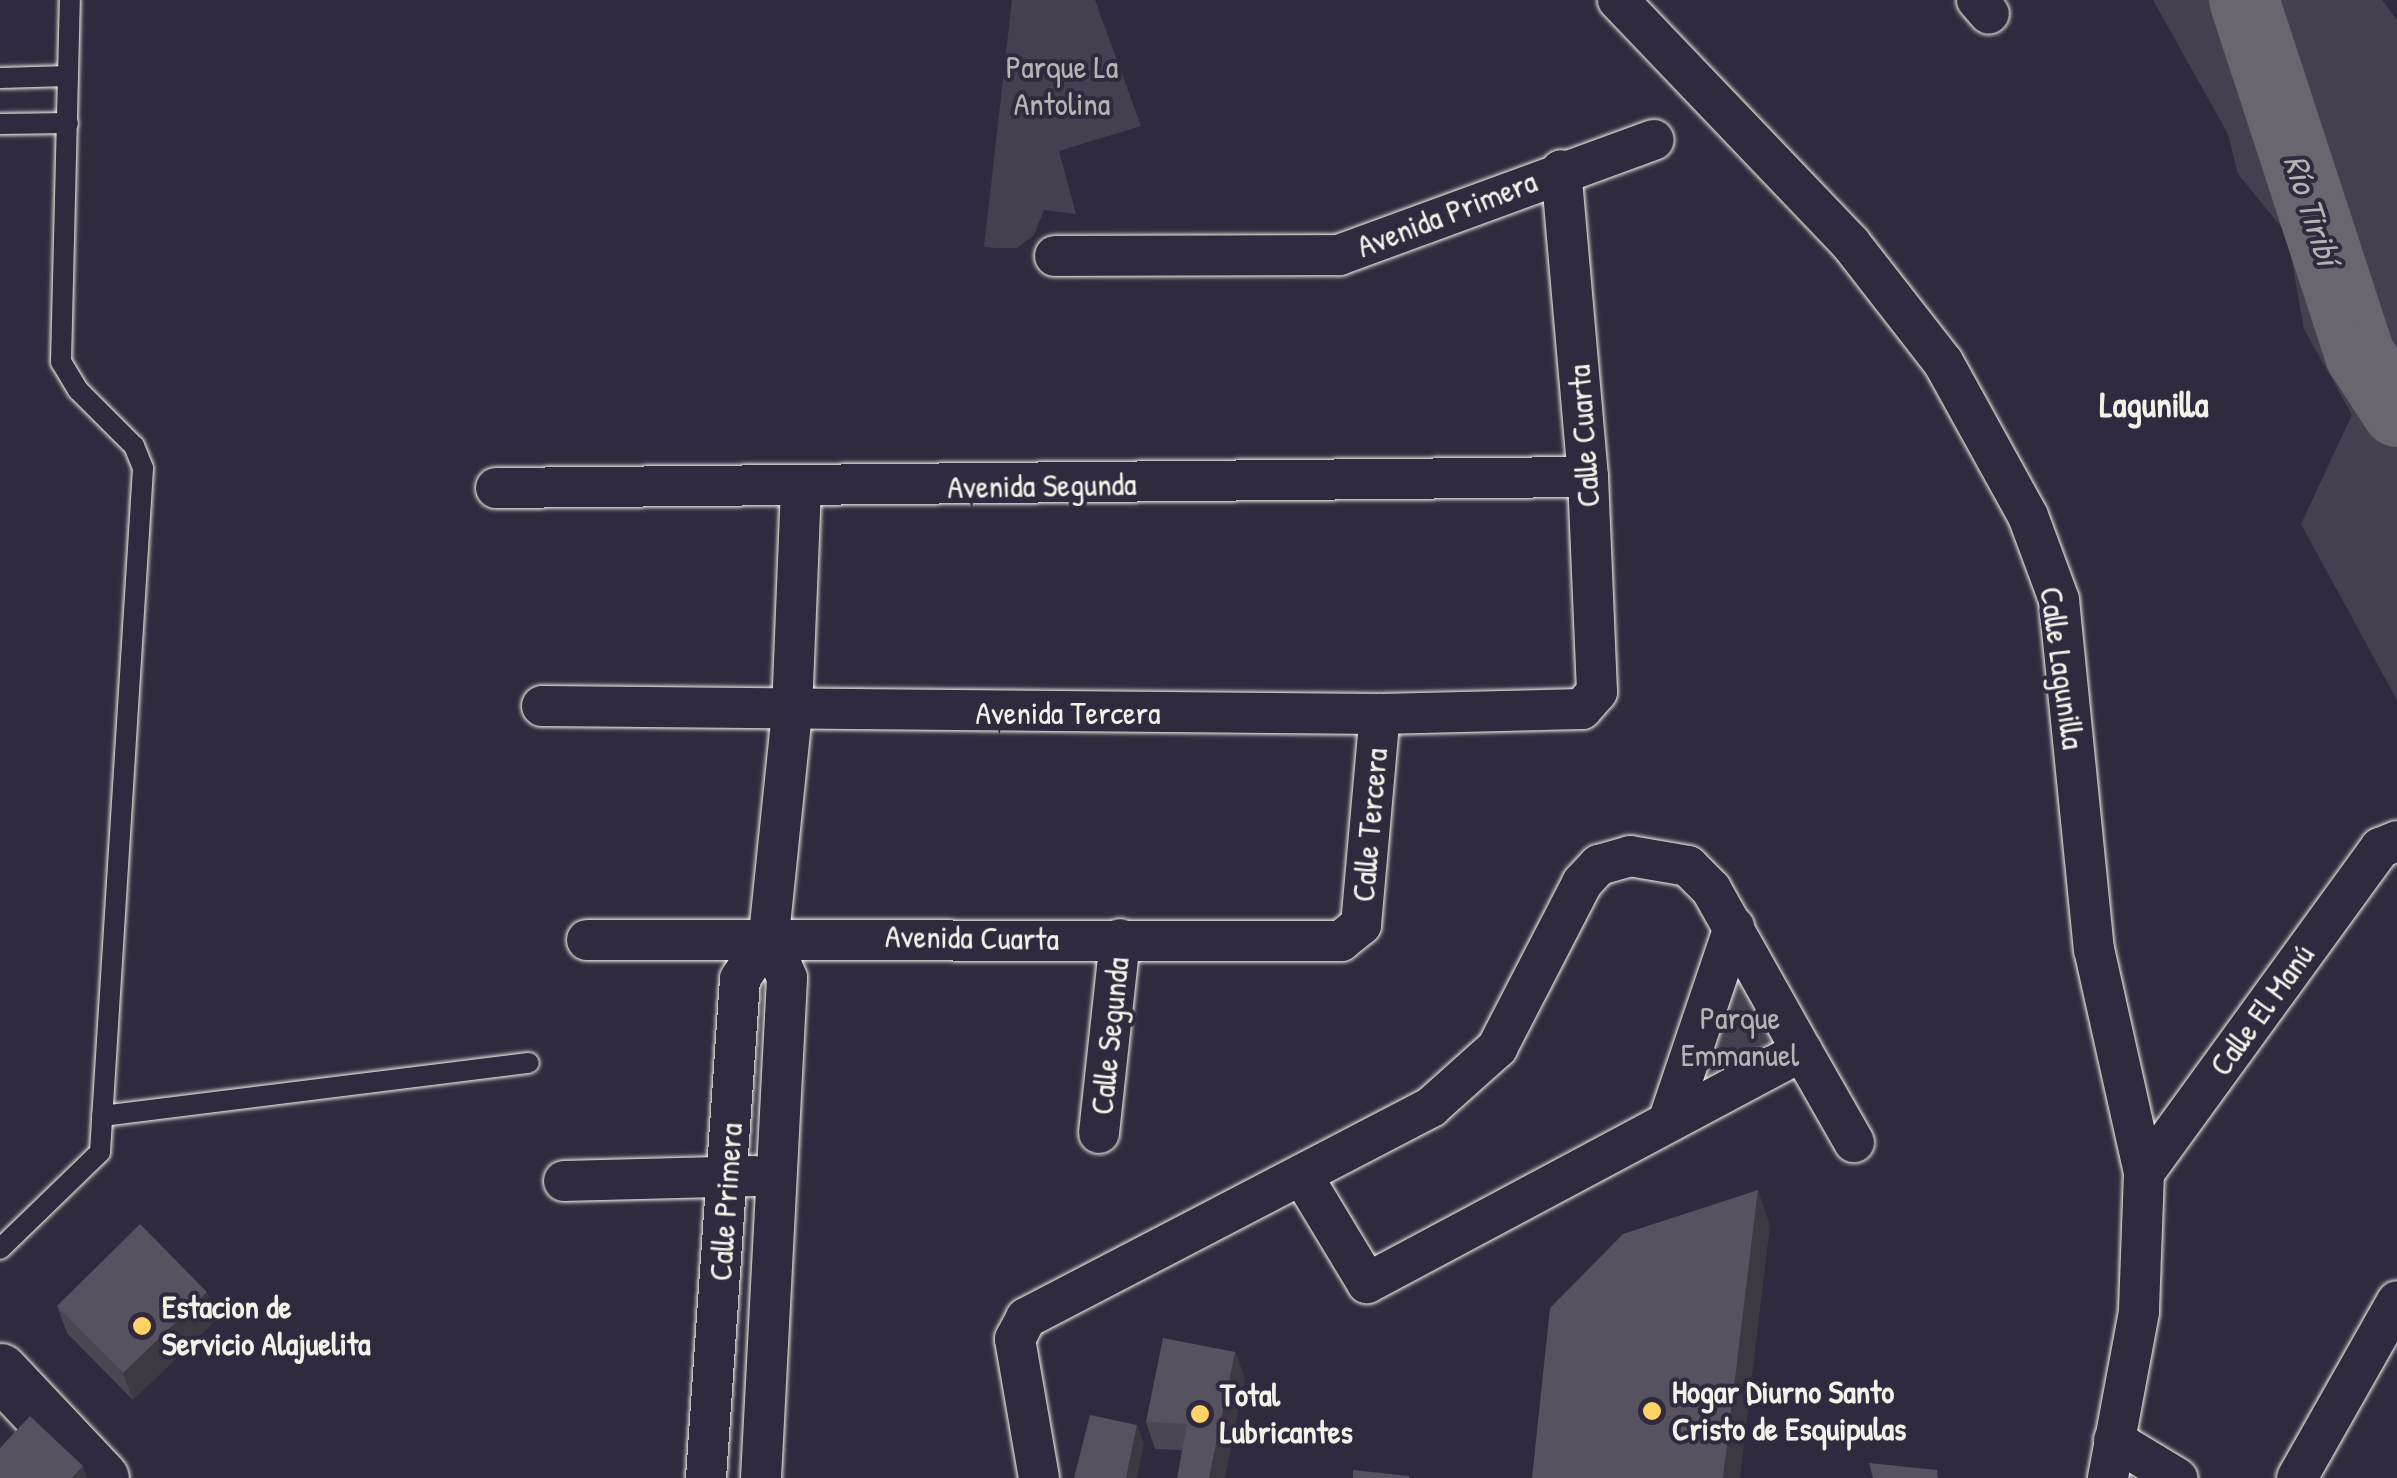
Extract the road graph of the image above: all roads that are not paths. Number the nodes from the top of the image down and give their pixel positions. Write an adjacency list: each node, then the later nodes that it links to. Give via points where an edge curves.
1 (70, 0): 3 (lane)
2 (1618, 0): 29 (street, Calle Lagunilla, via 1852,244 1942,362 2028,516 2059,600 2094,949)
3 (68, 76): 4 (lane); 5 (lane)
4 (0, 78)
5 (68, 123): 6 (lane); 25 (lane, via 61,362 78,390 134,446 143,468)
6 (0, 124)
7 (1654, 140): 8 (street, Avenida Primera)
8 (1561, 170): 9 (street, Avenida Primera, via 1339,255); 10 (street, Calle Cuarta)
9 (1055, 256)
10 (1588, 477): 12 (street, Avenida Segunda); 13 (street, Calle Cuarta)
11 (496, 488): 12 (street, Avenida Segunda)
12 (801, 490): 15 (street, Calle Primera)
13 (1593, 702): 16 (street, Avenida Tercera, via 1582,709)
14 (542, 706): 15 (street, Avenida Tercera)
15 (792, 711): 16 (street, Avenida Tercera); 19 (street, Calle Primera)
16 (1380, 714): 20 (street, Calle Tercera)
17 (2388, 844): 29 (street, Calle El Manú)
18 (1734, 926): 23 (street); 26 (street); 32 (street, via 1688,866 1630,856 1599,865 1582,883 1497,1048 1475,1072 1431,1107)
19 (769, 935): 21 (street, Avenida Cuarta); 22 (street, Avenida Cuarta); 30 (street, Calle Primera, via 740,980); 31 (street, Calle Primera, via 786,978)
20 (1356, 935): 22 (street, Avenida Cuarta, via 1342,941)
21 (587, 940)
22 (1120, 940): 27 (street, Calle Segunda)
23 (1802, 1050): 26 (street); 28 (street)
24 (529, 1064): 25 (lane)
25 (102, 1116): 34 (lane, via 100,1152)
26 (1668, 1122): 32 (street, via 1368,1283)
27 (1099, 1133)
28 (1854, 1142)
29 (2144, 1173): 37 (street, Calle Lagunilla, via 2139,1312)
30 (729, 1176): 31 (street); 33 (street); 39 (street, Calle Primera)
31 (779, 1176): 40 (street, Calle Primera)
32 (1303, 1177): 41 (street, via 1026,1318 1015,1339)
33 (564, 1181)
34 (0, 1249)
35 (2397, 1301): 43 (street)
36 (0, 1371): 38 (main road)
37 (2111, 1459): 42 (street)
38 (101, 1478)
39 (706, 1478)
40 (762, 1478)
41 (1039, 1478)
42 (2178, 1478)
43 (2297, 1478)

